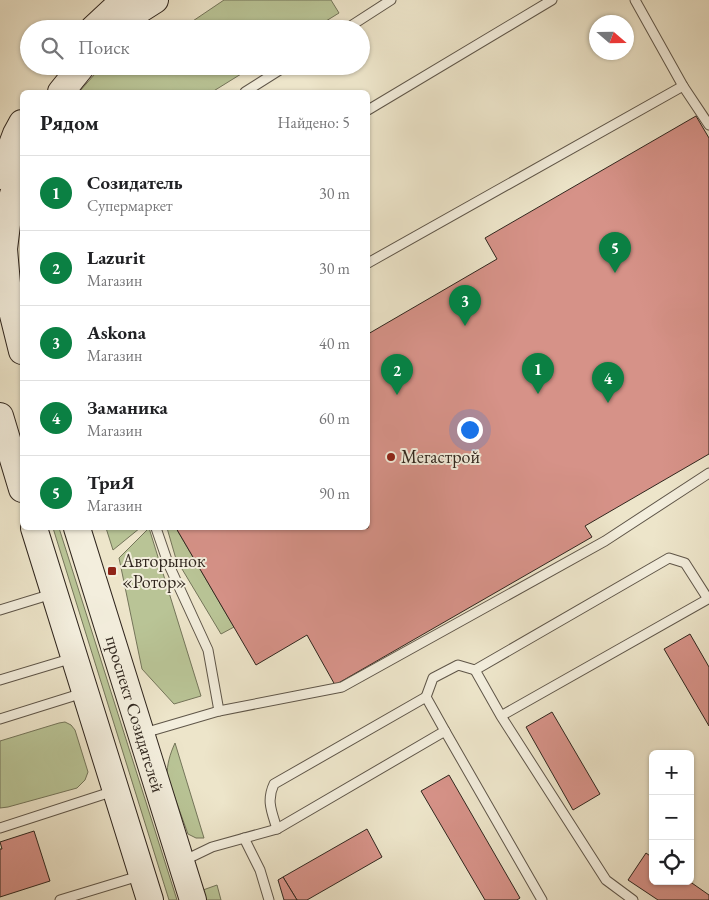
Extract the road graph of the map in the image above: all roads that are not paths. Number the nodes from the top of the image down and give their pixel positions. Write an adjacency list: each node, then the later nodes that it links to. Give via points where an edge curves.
1 (124, 0): 6 (main road)
2 (154, 0): 7 (main road)
3 (391, 0): 8 (lane)
4 (552, 0): 16 (lane)
5 (635, 0): 12 (lane)
6 (103, 20)
7 (126, 20)
8 (360, 20)
9 (53, 75): 13 (main road)
10 (75, 75): 14 (main road)
11 (272, 75): 15 (lane)
12 (683, 86): 17 (lane); 20 (lane)
13 (42, 90)
14 (63, 90)
15 (248, 90)
16 (370, 109)
17 (709, 125)
18 (15, 130): 19 (main road)
19 (6, 170): 21 (main road, via 9,208 4,249 8,296)
20 (370, 262)
21 (20, 342)
22 (0, 416): 24 (main road)
23 (709, 473): 36 (lane, via 605,542 342,687)
24 (20, 482)
25 (35, 530): 28 (main road)
26 (78, 530): 40 (main road, проспект Созидателей)
27 (157, 530): 36 (lane, via 168,563 208,650)
28 (55, 593): 30 (lane); 31 (main road)
29 (708, 600): 32 (lane, via 685,563 669,558); 37 (lane)
30 (0, 610)
31 (75, 658): 33 (lane); 34 (main road)
32 (475, 670): 35 (lane, via 458,665 433,678); 37 (lane)
33 (0, 680)
34 (85, 692): 38 (lane); 41 (main road)
35 (426, 697): 39 (lane); 43 (lane, via 274,784 270,804)
36 (219, 711): 40 (lane)
37 (501, 716): 52 (lane, via 606,880)
38 (0, 719)
39 (445, 731): 43 (lane); 51 (lane)
40 (141, 733): 45 (main road, проспект Созидателей)
41 (116, 790): 42 (lane); 46 (main road)
42 (0, 828)
43 (277, 829): 44 (lane)
44 (244, 838): 45 (lane); 50 (lane, via 260,870)
45 (181, 862): 49 (main road, проспект Созидателей)
46 (142, 875): 47 (lane); 48 (main road)
47 (60, 900)
48 (150, 900)
49 (192, 900)
50 (269, 900)
51 (542, 900)
52 (633, 900)

